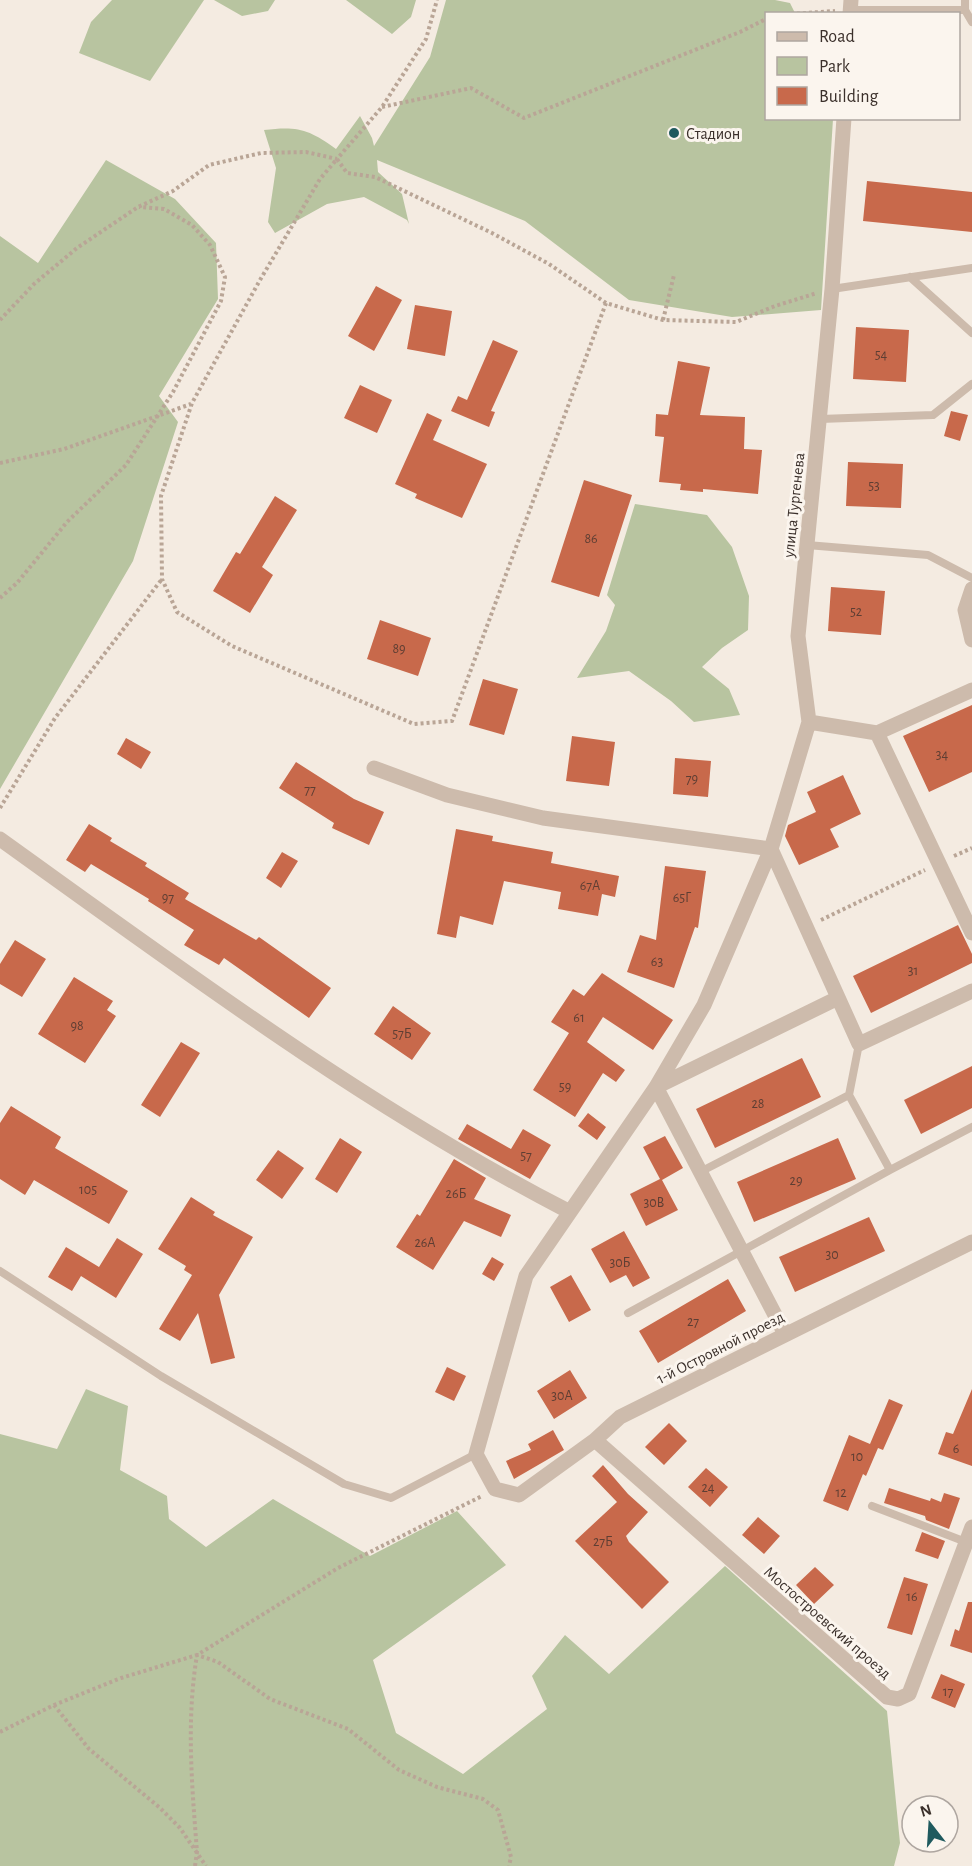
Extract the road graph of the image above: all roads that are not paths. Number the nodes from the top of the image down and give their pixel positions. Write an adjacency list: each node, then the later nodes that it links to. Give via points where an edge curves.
1 (965, 5): 2 (lane); 3 (lane)
2 (851, 8)
3 (972, 22)
4 (843, 120): 7 (street, улица Тургенева)
5 (972, 268): 6 (lane)
6 (910, 277): 7 (lane); 8 (lane)
7 (832, 289): 10 (street, улица Тургенева)
8 (972, 333)
9 (972, 384): 10 (lane, via 933,415)
10 (820, 419): 11 (street, улица Тургенева)
11 (807, 545): 12 (lane, via 928,555); 16 (street, улица Тургенева, via 798,636)
12 (972, 578)
13 (972, 589): 14 (street, via 965,610)
14 (972, 640)
15 (972, 690): 17 (street)
16 (809, 722): 17 (street); 20 (street)
17 (877, 733): 21 (street)
18 (374, 768): 20 (street, via 447,795 543,818)
19 (0, 839): 30 (street, via 201,983 423,1131)
20 (771, 849): 23 (street); 25 (street, via 704,1005)
21 (972, 933)
22 (972, 991): 24 (street)
23 (838, 998): 24 (street); 25 (street)
24 (859, 1044): 26 (lane)
25 (656, 1087): 29 (street); 30 (street)
26 (849, 1095): 28 (lane); 29 (lane)
27 (972, 1127): 28 (lane)
28 (890, 1170): 32 (lane)
29 (700, 1172): 32 (street)
30 (570, 1212): 37 (street, via 526,1276)
31 (972, 1242): 35 (street, 1-й Островной проезд)
32 (741, 1252): 34 (lane); 35 (street)
33 (0, 1271): 37 (lane, via 161,1376 344,1484 391,1498)
34 (628, 1313)
35 (785, 1334): 36 (street, 1-й Островной проезд, via 620,1417)
36 (595, 1440): 37 (street, 1-й Островной проезд, via 519,1495 495,1489); 40 (street, Мостостроевский проезд, via 886,1697 898,1699 909,1694)
37 (476, 1455)
38 (872, 1506): 40 (lane)
39 (972, 1527): 40 (street, Мостостроевский проезд)
40 (966, 1542)

